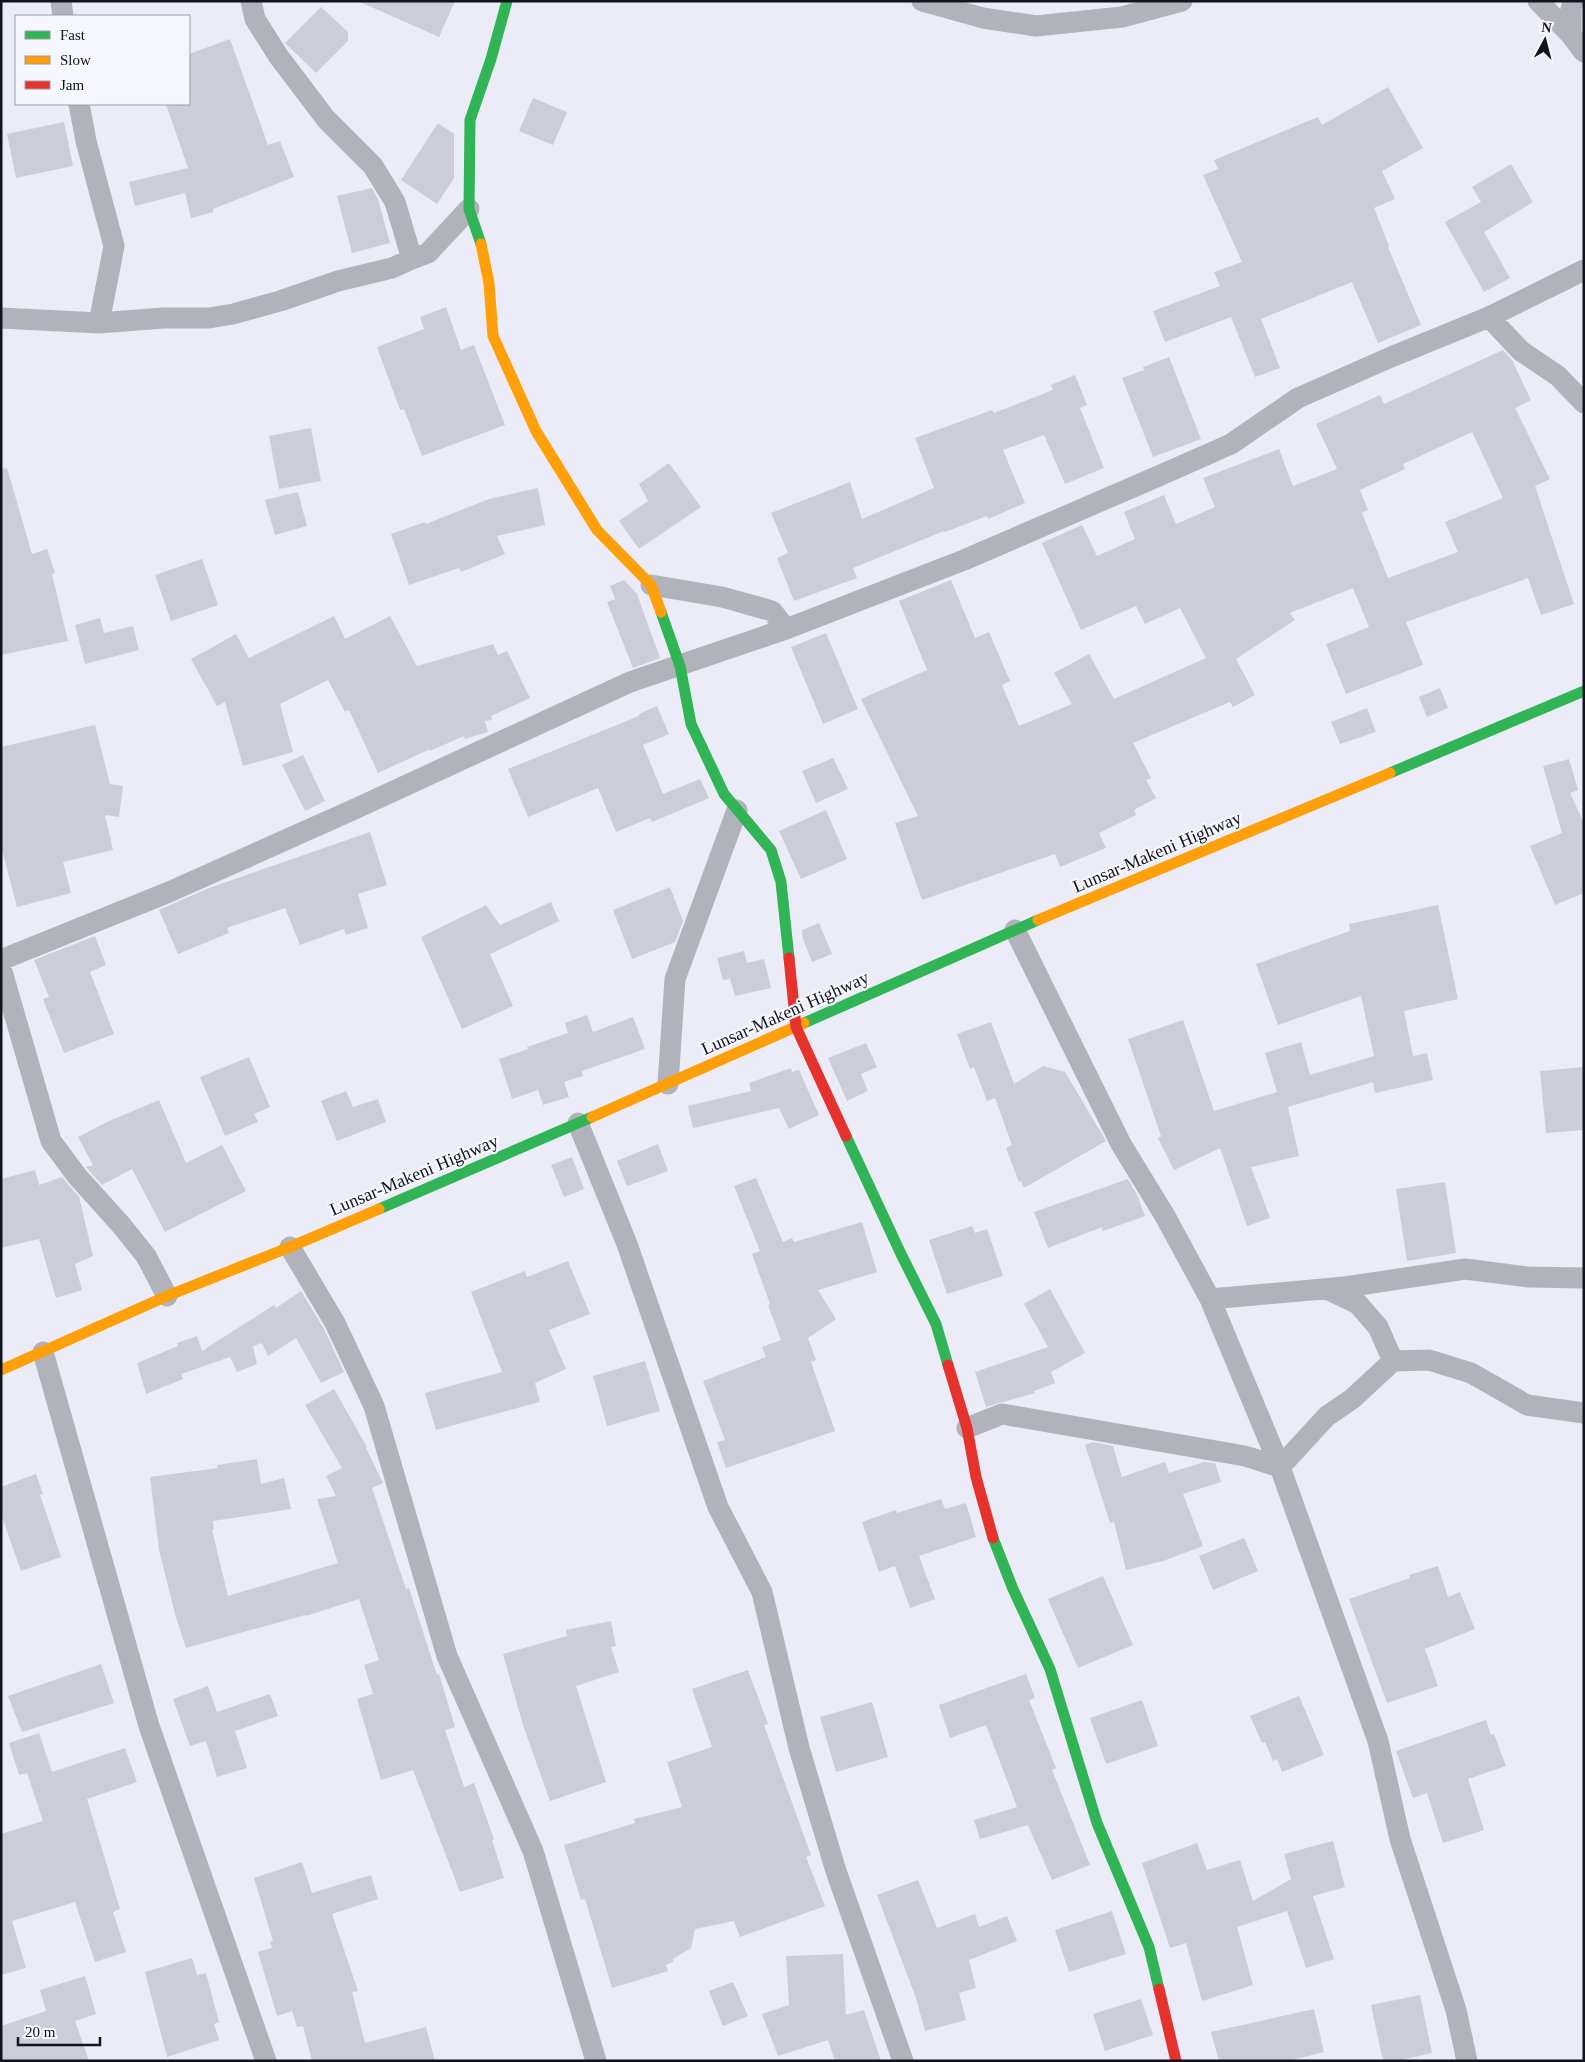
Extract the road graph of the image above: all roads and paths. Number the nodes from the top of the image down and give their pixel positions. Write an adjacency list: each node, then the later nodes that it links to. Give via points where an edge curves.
1 (60, 1): 8 (street)
2 (251, 1): 13 (street, via 254,19 279,57 326,119 373,166 395,202)
3 (508, 1): 12 (street, via 470,120)
4 (922, 1): 5 (street, via 983,18 1036,26 1122,17)
5 (1182, 1)
6 (1538, 1): 9 (street)
7 (1573, 1): 9 (street)
8 (63, 15)
9 (1571, 35): 10 (street)
10 (1584, 52)
11 (79, 105): 17 (street, via 114,246)
12 (469, 210): 13 (street, via 428,253); 19 (street, via 478,232 489,283 493,336 536,431 597,530)
13 (412, 260): 17 (street, via 233,314)
14 (1584, 270): 15 (street)
15 (1489, 317): 18 (street, via 1521,351 1558,376); 20 (street, via 1298,398 1231,444 964,560)
16 (1, 318): 17 (street)
17 (99, 324)
18 (1584, 403)
19 (651, 585): 20 (street, via 722,597 772,611); 21 (street)
20 (786, 629): 21 (street)
21 (680, 666): 23 (street, via 691,724 724,794); 25 (street, via 630,682 169,892)
22 (1584, 691): 24 (street, Lunsar-Makeni Highway)
23 (737, 810): 27 (street, via 771,850 781,882); 28 (street, via 675,979)
24 (1015, 930): 27 (street, Lunsar-Makeni Highway); 34 (street, via 1121,1144)
25 (1, 960)
26 (1, 968): 33 (street, via 51,1140 77,1176 146,1256)
27 (796, 1028): 28 (street, Lunsar-Makeni Highway); 39 (street, via 936,1324)
28 (668, 1084): 29 (street, Lunsar-Makeni Highway)
29 (578, 1123): 30 (street, Lunsar-Makeni Highway); 43 (street, via 627,1244 718,1507 762,1592 799,1748 836,1871)
30 (290, 1247): 33 (street, Lunsar-Makeni Highway); 42 (street, via 335,1323 374,1406 447,1656 533,1851)
31 (1584, 1278): 32 (street, via 1528,1277 1465,1269)
32 (1327, 1288): 34 (street); 36 (street, via 1358,1304 1378,1327)
33 (167, 1296): 35 (street, Lunsar-Makeni Highway)
34 (1210, 1299): 40 (street)
35 (43, 1352): 37 (street, Lunsar-Makeni Highway); 41 (street, via 149,1726)
36 (1393, 1361): 38 (street, via 1430,1360 1471,1373 1527,1405); 40 (street, via 1352,1399 1327,1416)
37 (1, 1370)
38 (1584, 1413)
39 (967, 1428): 40 (street, via 1002,1414 1245,1456); 44 (street, via 991,1532 1050,1670 1098,1823 1148,1947)
40 (1280, 1467): 45 (street, via 1378,1741 1400,1839 1456,2010)
41 (266, 2061)
42 (596, 2061)
43 (903, 2061)
44 (1176, 2061)
45 (1467, 2061)

